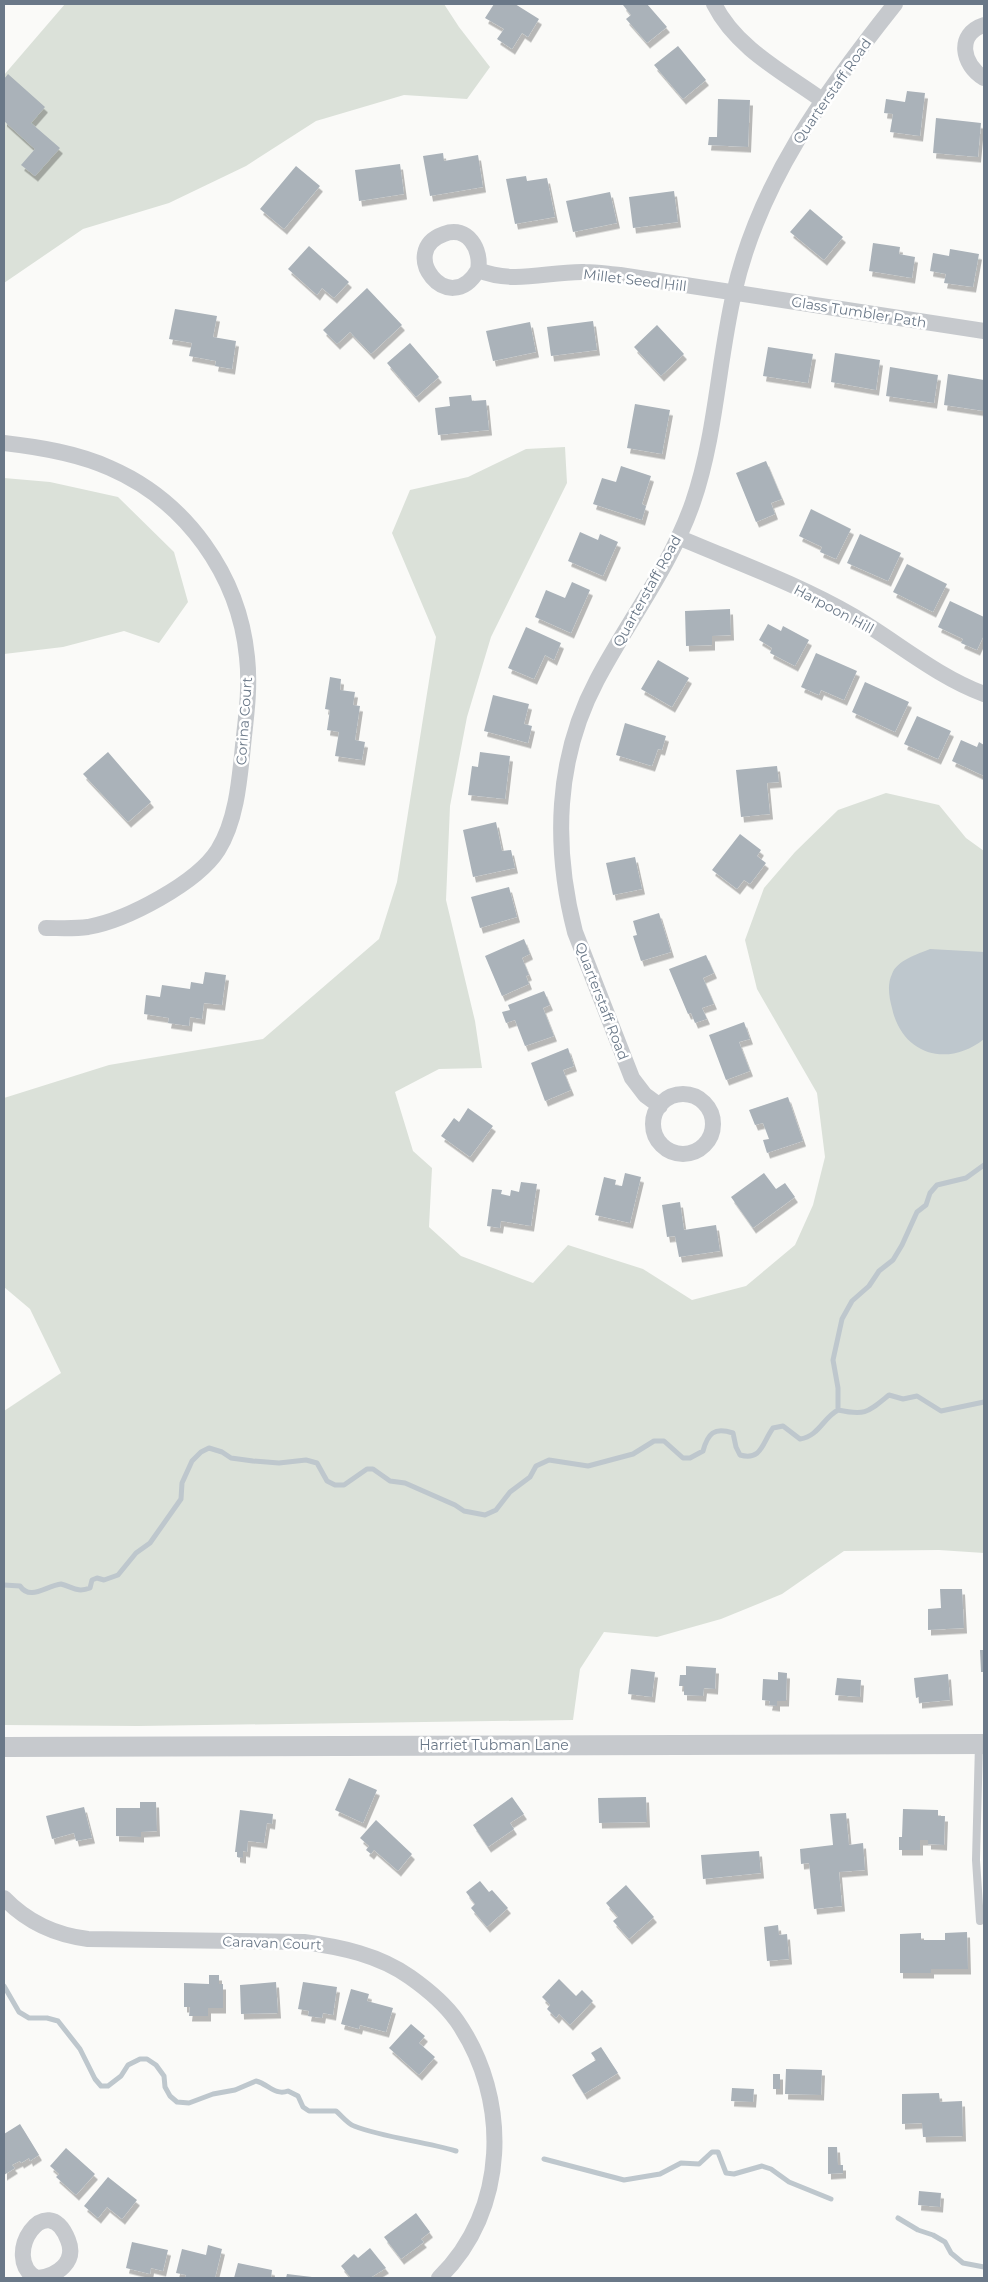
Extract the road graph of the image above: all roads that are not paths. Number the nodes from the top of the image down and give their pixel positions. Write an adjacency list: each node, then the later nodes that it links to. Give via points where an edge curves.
1 (714, 4): 5 (street, via 728,28 745,45)
2 (895, 4): 5 (street, Quarterstaff Road)
3 (984, 25): 4 (street, via 972,33 965,48 969,66)
4 (984, 78)
5 (822, 100): 7 (street, Quarterstaff Road, via 765,198)
6 (478, 270): 7 (street, Millet Seed Hill, via 494,276 519,278 585,272)
7 (734, 293): 8 (street, Glass Tumbler Path); 10 (street, Quarterstaff Road, via 710,437 693,502)
8 (984, 330)
9 (4, 443): 12 (street, Corina Court, via 88,460 110,468 160,497 180,516 215,560 238,608 247,657 249,688 240,770 233,810 219,849 194,878 112,920 88,927)
10 (678, 537): 11 (street, Harpoon Hill, via 819,598 962,685); 13 (street, Quarterstaff Road, via 581,713 565,768 561,810 564,875 575,932 632,1078 645,1095)
11 (984, 694)
12 (46, 928)
13 (660, 1106)
14 (982, 1744): 15 (street, Harriet Tubman Lane); 17 (lane, via 976,1860)
15 (4, 1747)
16 (4, 1898): 20 (street, Caravan Court, via 42,1927 63,1936 304,1942 333,1946 386,1964 429,1992 456,2020 470,2044 492,2101 496,2132 487,2200 463,2251)
17 (980, 1921)
18 (62, 2275): 19 (street); 19 (street, via 69,2255 68,2239 58,2226 38,2220 19,2229 11,2249 18,2268)
19 (37, 2278)
20 (439, 2278)

